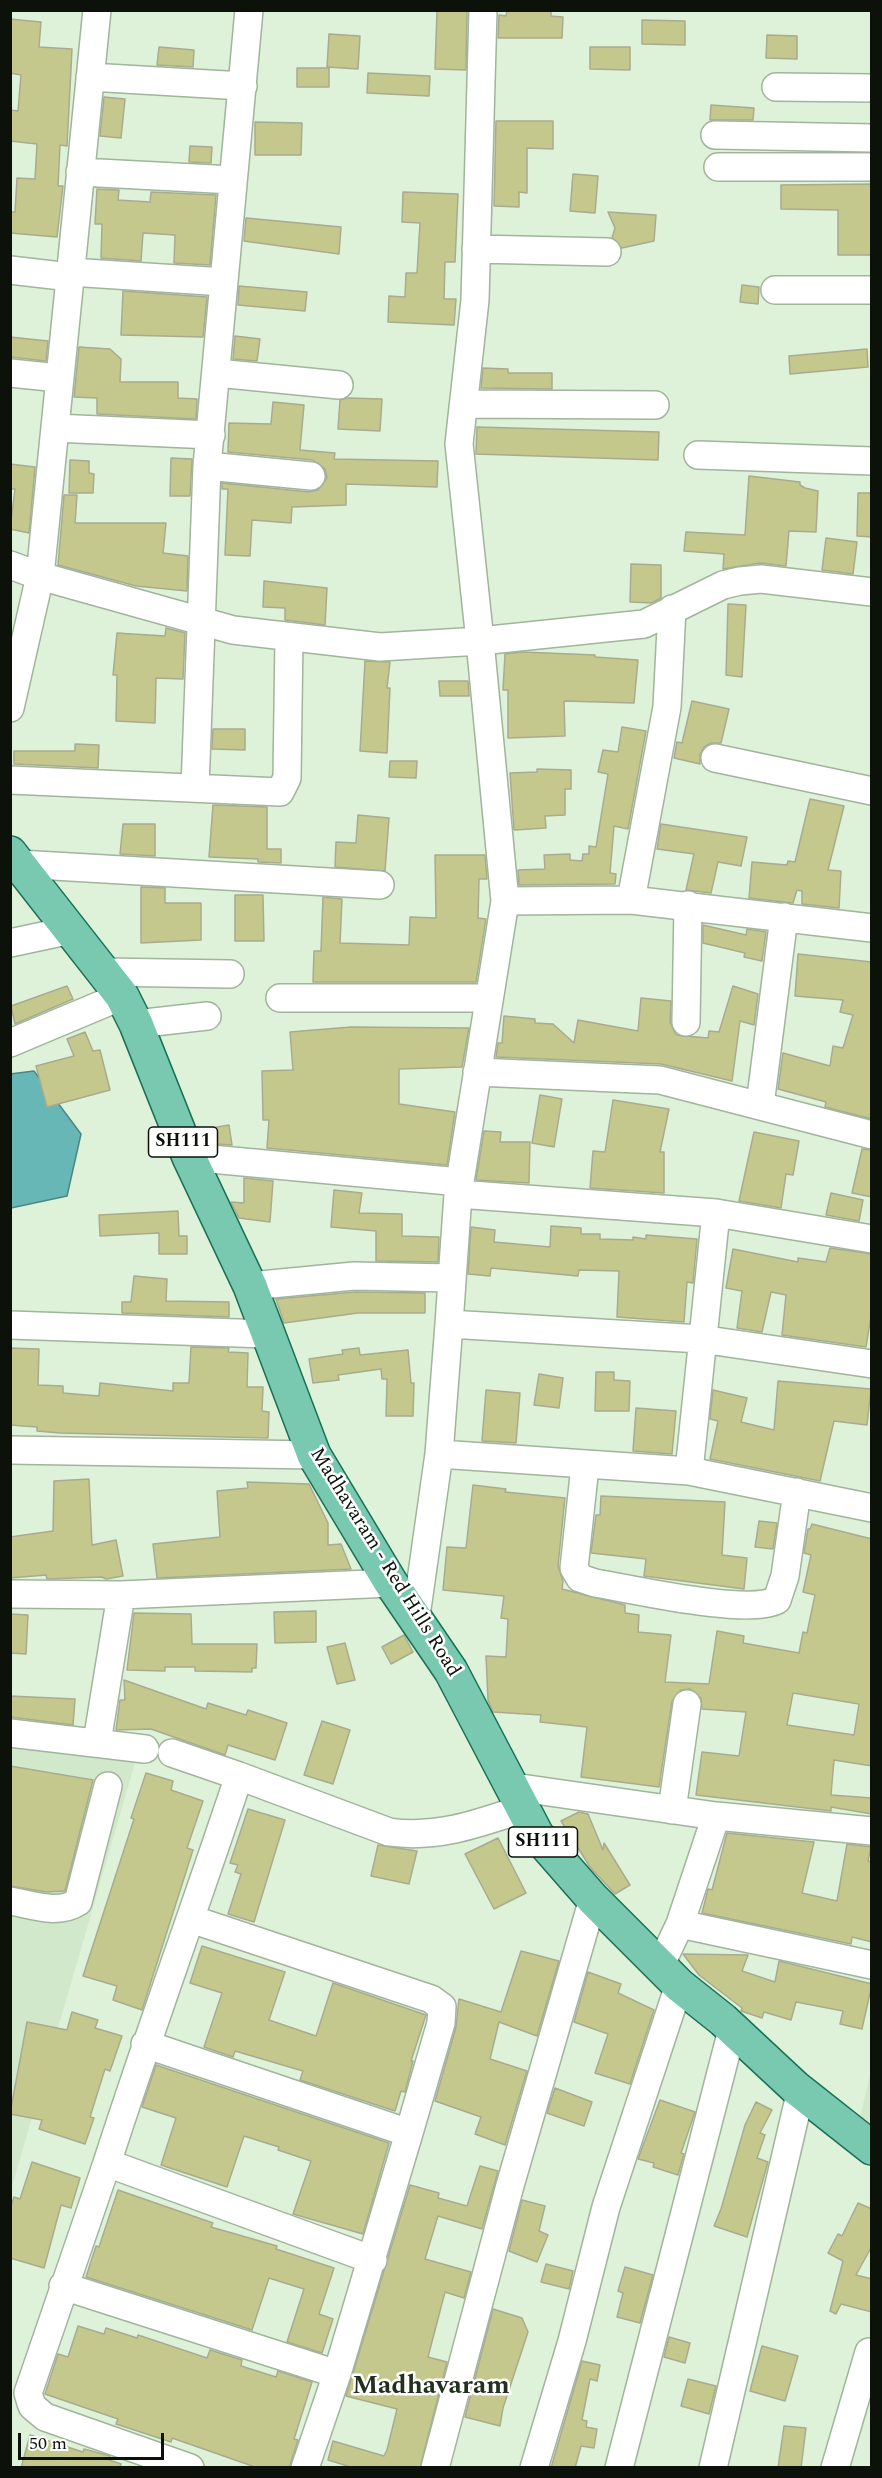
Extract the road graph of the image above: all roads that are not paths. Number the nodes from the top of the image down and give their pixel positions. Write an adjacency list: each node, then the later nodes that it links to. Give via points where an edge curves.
1 (97, 10): 4 (street)
2 (249, 10): 5 (street)
3 (483, 10): 14 (street)
4 (90, 77): 5 (street); 12 (street)
5 (243, 86): 13 (street)
6 (776, 87): 7 (street)
7 (872, 88)
8 (716, 135): 9 (street)
9 (872, 138)
10 (718, 167): 11 (street)
11 (872, 167)
12 (80, 172): 13 (street); 17 (street)
13 (233, 180): 18 (street)
14 (476, 249): 15 (street); 25 (street)
15 (608, 252)
16 (10, 270): 17 (street)
17 (70, 274): 18 (street); 23 (street)
18 (225, 282): 22 (street)
19 (872, 290): 20 (street)
20 (775, 291)
21 (10, 373): 23 (street)
22 (217, 373): 24 (street); 28 (street)
23 (60, 378): 27 (street)
24 (339, 385)
25 (464, 404): 26 (street); 39 (street, via 459,444)
26 (655, 405)
27 (55, 428): 28 (street); 34 (street)
28 (211, 435): 31 (street)
29 (698, 454): 30 (street)
30 (872, 461)
31 (207, 466): 32 (street); 37 (street)
32 (311, 476)
33 (10, 565): 34 (street)
34 (40, 576): 37 (street); 40 (street)
35 (872, 592): 36 (street, via 761,579 723,585)
36 (672, 609): 39 (street, via 644,624); 47 (street, via 667,707)
37 (202, 622): 38 (street); 43 (street)
38 (289, 637): 39 (street, via 380,647); 43 (street, via 285,787 272,793)
39 (480, 641): 48 (street)
40 (10, 708)
41 (715, 758): 44 (street)
42 (10, 780): 43 (street)
43 (195, 788)
44 (872, 791)
45 (15, 859): 46 (street); 52 (main road, Madhavaram - Red Hills Road / SH111)
46 (380, 885)
47 (631, 900): 48 (street); 49 (street)
48 (505, 901): 57 (street)
49 (688, 905): 50 (street); 59 (street)
50 (784, 917): 51 (street); 62 (street)
51 (872, 928)
52 (71, 930): 53 (street); 55 (main road, Madhavaram - Red Hills Road / SH111)
53 (10, 943)
54 (230, 974): 55 (street)
55 (121, 997): 58 (street); 60 (street); 64 (main road, Madhavaram - Red Hills Road / SH111)
56 (280, 998): 57 (street)
57 (488, 998): 61 (street)
58 (207, 1016)
59 (686, 1022)
60 (10, 1043)
61 (477, 1072): 62 (street, via 660,1080); 65 (street)
62 (760, 1105): 63 (street)
63 (872, 1135)
64 (189, 1157): 65 (street); 69 (main road, Madhavaram - Red Hills Road / SH111)
65 (459, 1188): 66 (street); 68 (street)
66 (716, 1213): 67 (street); 73 (street)
67 (872, 1239)
68 (451, 1278): 69 (street, via 354,1276); 70 (street)
69 (249, 1286): 72 (main road, Madhavaram - Red Hills Road / SH111)
70 (449, 1324): 73 (street); 77 (street)
71 (10, 1325): 72 (street)
72 (266, 1334): 76 (main road, Madhavaram - Red Hills Road / SH111)
73 (701, 1339): 74 (street); 79 (street)
74 (872, 1364)
75 (10, 1450): 76 (street)
76 (314, 1455): 82 (main road, Madhavaram - Red Hills Road / SH111)
77 (439, 1455): 78 (street); 85 (street)
78 (585, 1466): 79 (street); 80 (street, via 574,1569 580,1578 710,1601 754,1606 777,1600 785,1576)
79 (689, 1471): 80 (street)
80 (797, 1492): 81 (street)
81 (872, 1508)
82 (391, 1583): 84 (street); 85 (main road, Madhavaram - Red Hills Road / SH111)
83 (10, 1594): 84 (street)
84 (122, 1595): 88 (street)
85 (416, 1616): 93 (main road, Madhavaram - Red Hills Road / SH111)
86 (687, 1704): 94 (street)
87 (10, 1733): 88 (street)
88 (97, 1742): 89 (street)
89 (145, 1749)
90 (172, 1753): 91 (street)
91 (239, 1776): 93 (street, via 389,1832 409,1835 464,1829); 99 (street)
92 (108, 1786): 98 (street, via 78,1902 59,1910)
93 (520, 1797): 94 (street); 97 (main road, Madhavaram - Red Hills Road / SH111, via 537,1835)
94 (672, 1810): 95 (street)
95 (716, 1816): 96 (street); 100 (street)
96 (872, 1831)
97 (593, 1899): 102 (main road, Madhavaram - Red Hills Road / SH111); 115 (street, via 509,2189)
98 (10, 1901)
99 (191, 1919): 104 (street); 106 (street, via 431,1999 442,2007 441,2023)
100 (680, 1924): 101 (street); 102 (street)
101 (872, 1965)
102 (670, 1974): 103 (main road, Madhavaram - Red Hills Road / SH111); 116 (street)
103 (732, 2030): 105 (main road, Madhavaram - Red Hills Road / SH111); 117 (street)
104 (146, 2044): 106 (street); 108 (street)
105 (801, 2090): 107 (main road, Madhavaram - Red Hills Road / SH111); 118 (street)
106 (409, 2133): 109 (street)
107 (872, 2148)
108 (106, 2163): 109 (street); 110 (street)
109 (373, 2260): 112 (street)
110 (63, 2286): 112 (street); 113 (street, via 28,2393 32,2406 45,2417)
111 (871, 2350): 119 (street)
112 (337, 2374): 114 (street)
113 (190, 2468)
114 (305, 2468)
115 (435, 2468)
116 (534, 2468)
117 (620, 2468)
118 (713, 2468)
119 (835, 2468)

